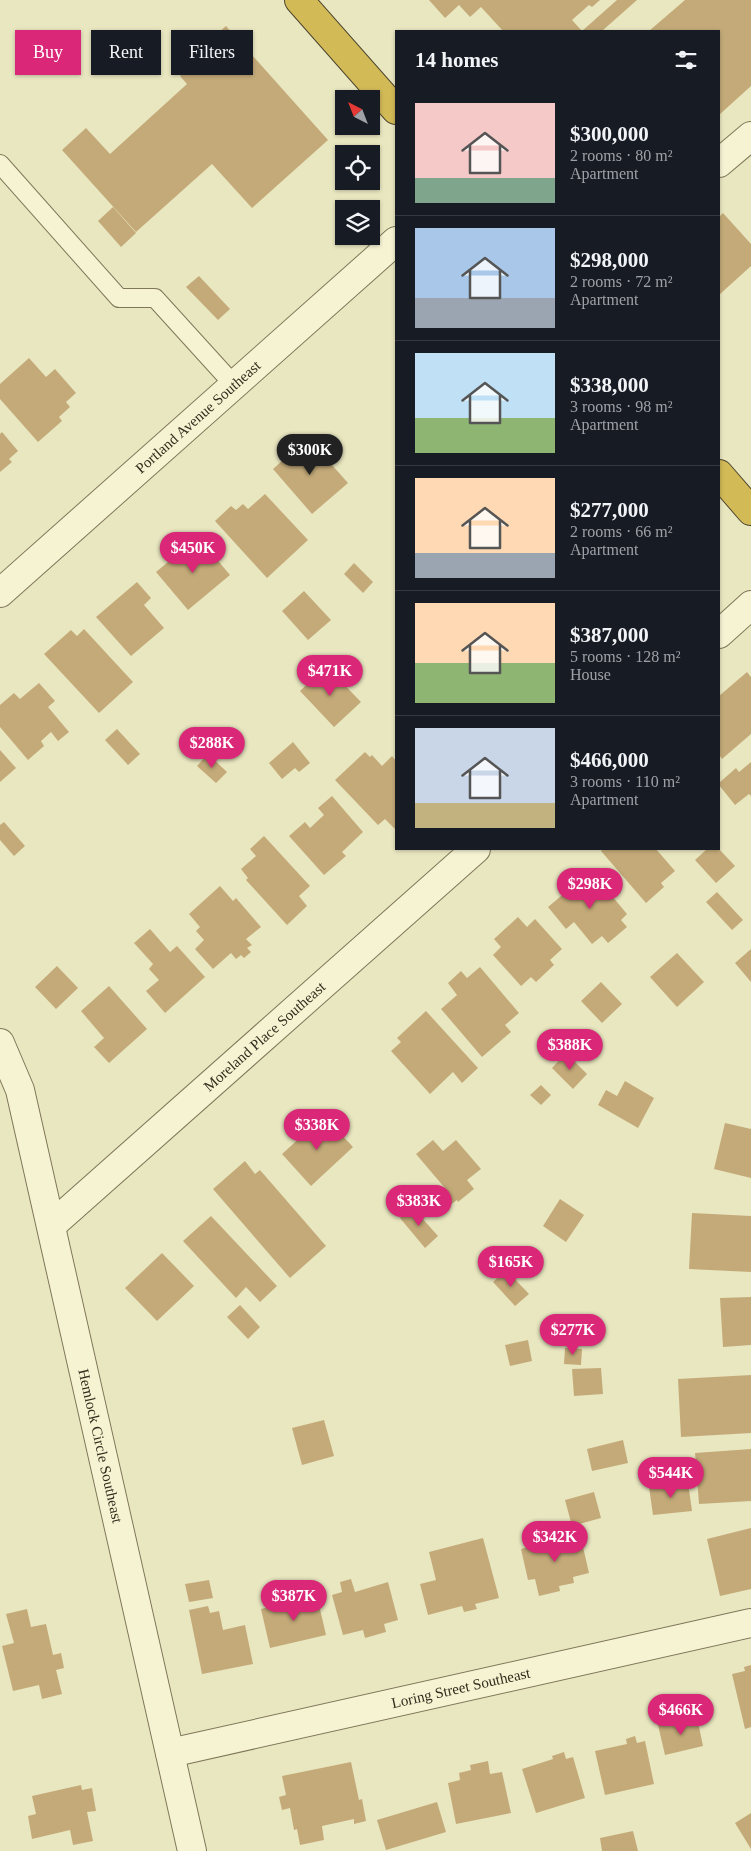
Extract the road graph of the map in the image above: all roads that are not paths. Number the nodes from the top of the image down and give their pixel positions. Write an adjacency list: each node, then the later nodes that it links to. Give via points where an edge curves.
1 (299, 0): 2 (highway)
2 (395, 109)
3 (751, 136): 4 (street)
4 (720, 162)
5 (0, 164): 7 (lane, via 119,298 155,298)
6 (395, 242): 7 (street, Portland Avenue Southeast)
7 (234, 385): 10 (street, Portland Avenue Southeast)
8 (720, 475): 9 (highway)
9 (751, 511)
10 (0, 593)
11 (751, 605): 12 (street)
12 (720, 633)
13 (475, 850): 15 (street, Moreland Place Southeast)
14 (0, 1043): 15 (street, Hemlock Circle Southeast, via 20,1090)
15 (52, 1225): 17 (street, Hemlock Circle Southeast)
16 (751, 1623): 17 (street, Loring Street Southeast)
17 (170, 1752): 18 (street, Hemlock Circle Southeast)
18 (192, 1851)

